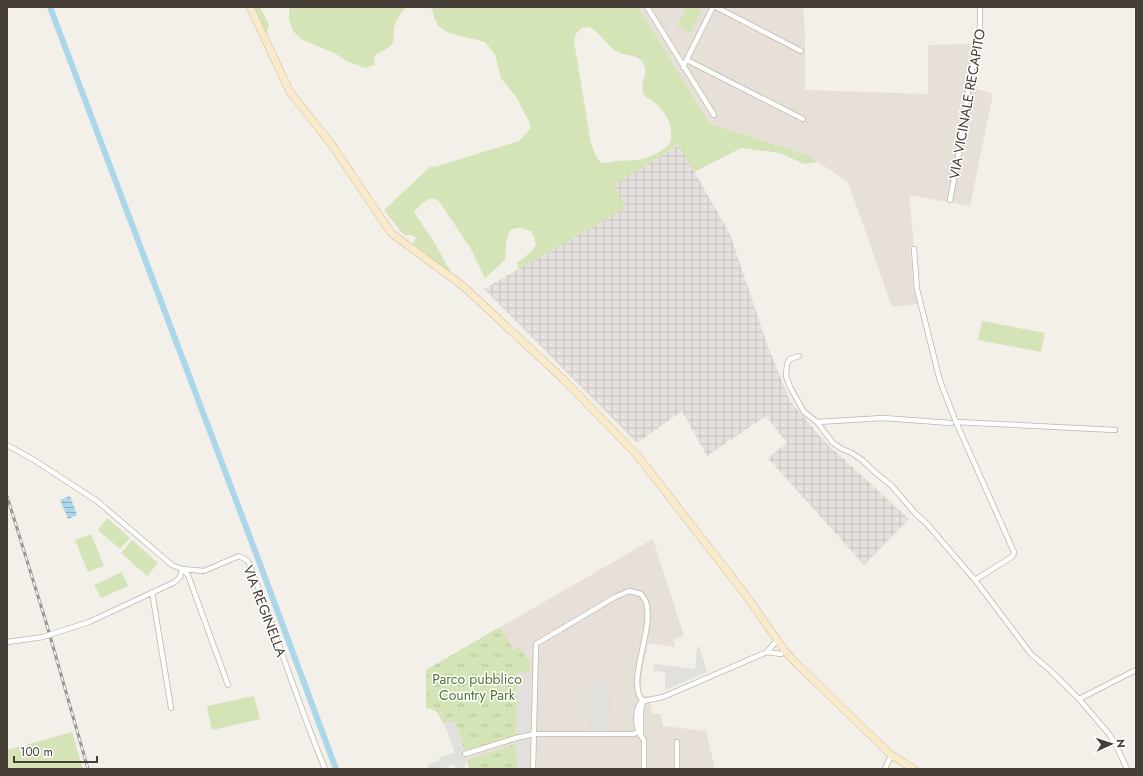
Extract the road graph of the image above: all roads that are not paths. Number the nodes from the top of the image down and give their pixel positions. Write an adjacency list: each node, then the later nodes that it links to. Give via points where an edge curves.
1 (250, 7): 21 (street, via 290,92 332,145 391,233 463,286 563,379 637,455 745,594)
2 (647, 7): 8 (street)
3 (713, 7): 7 (street)
4 (716, 7): 6 (street)
5 (980, 7): 11 (street, VIA VICINALE RECAPITO, via 980,25)
6 (801, 51)
7 (687, 60): 8 (street); 10 (street)
8 (683, 67): 9 (street)
9 (714, 115)
10 (803, 119)
11 (950, 200)
12 (914, 249): 15 (street, via 919,296 940,381)
13 (799, 356): 14 (street, via 790,359 786,364 786,376 804,412)
14 (816, 422): 15 (street, via 883,418); 19 (street, via 833,443 862,460 891,486)
15 (954, 422): 16 (street); 19 (street, via 1014,552 1013,556)
16 (1115, 430)
17 (7, 445): 18 (street, VIA REGINELLA, via 97,501 172,565)
18 (182, 569): 20 (street, via 180,577 175,582); 26 (street, via 188,575); 35 (street, VIA REGINELLA, via 204,571 239,556 248,561 308,727)
19 (975, 580): 27 (street, via 1031,654 1051,670)
20 (152, 592): 22 (street, bridge, via 89,622 43,637); 29 (street)
21 (777, 640): 23 (street); 24 (street)
22 (7, 642)
23 (785, 651): 24 (street, via 781,654); 34 (street)
24 (767, 652): 28 (street, via 663,697)
25 (1136, 670): 27 (street)
26 (228, 685)
27 (1079, 699): 41 (street, via 1109,734)
28 (643, 701): 30 (street, via 637,692 638,672 648,614 646,602 641,594 629,591 536,644); 31 (street)
29 (171, 708)
30 (534, 734): 31 (street); 33 (street); 36 (street)
31 (640, 734): 37 (street, via 644,740)
32 (677, 742): 38 (street)
33 (465, 754)
34 (891, 755): 39 (street); 40 (street)
35 (326, 769)
36 (533, 769)
37 (644, 769)
38 (676, 769)
39 (885, 769)
40 (914, 769)
41 (1127, 769)

